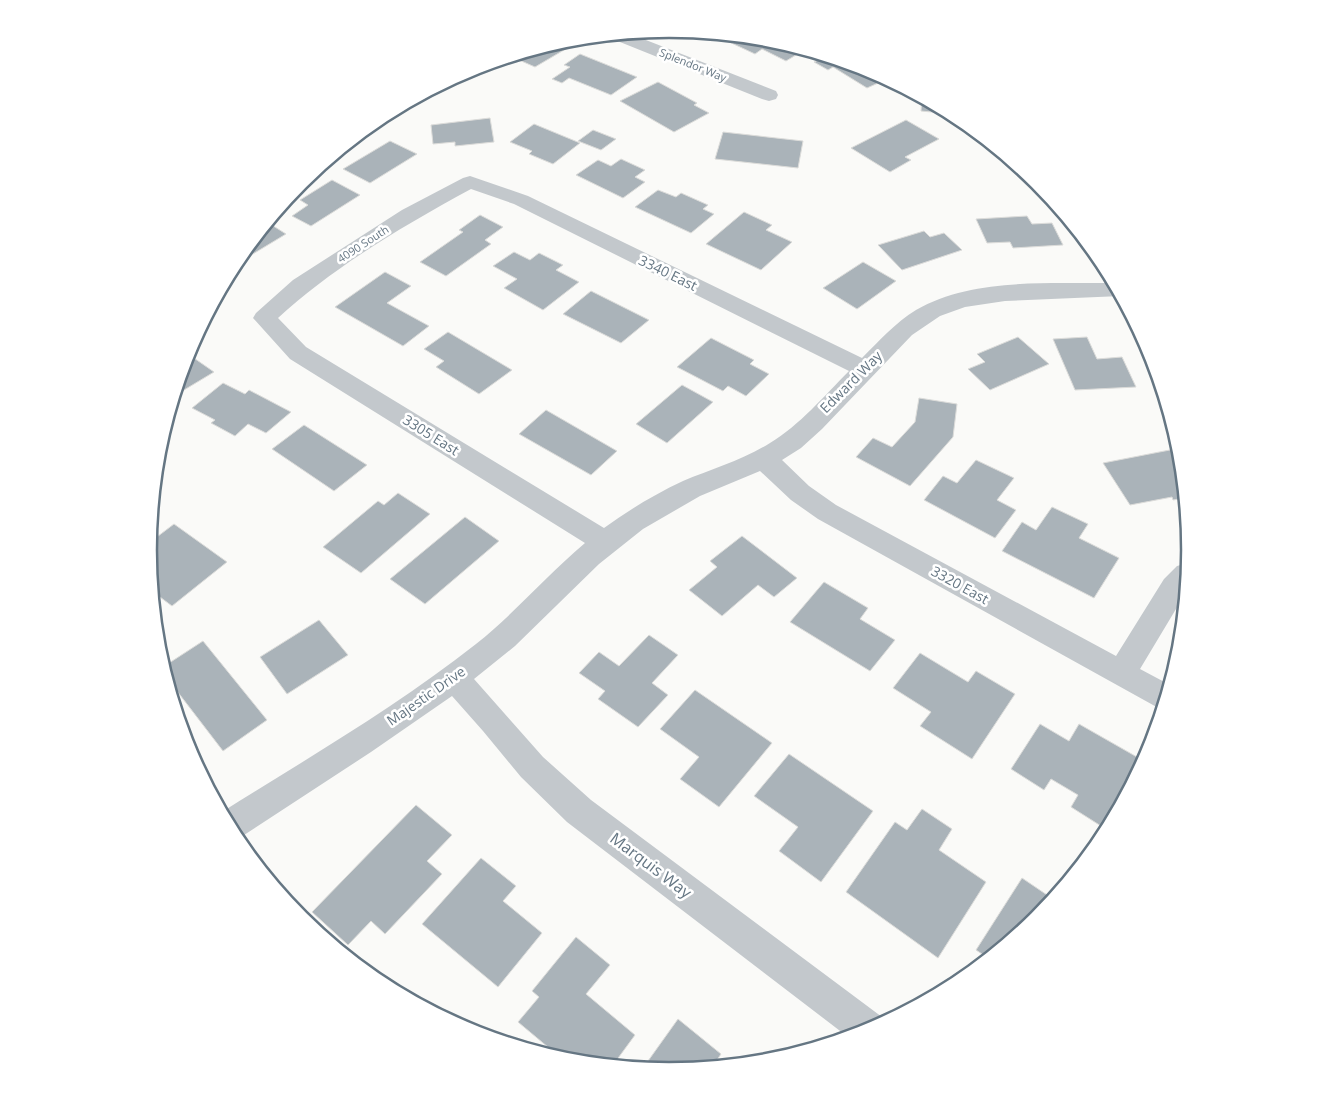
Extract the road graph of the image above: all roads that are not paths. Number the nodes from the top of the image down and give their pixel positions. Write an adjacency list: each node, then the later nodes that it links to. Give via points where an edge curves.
1 (630, 40): 2 (street, Splendor Way)
2 (769, 95)
3 (470, 182): 5 (street, 4090 South, via 409,214 309,280); 6 (street, 3340 East, via 521,200)
4 (1110, 290): 6 (street, Edward Way, via 1010,294 958,301 929,312 906,327)
5 (264, 318): 8 (street, 3305 East, via 298,353)
6 (864, 369): 7 (street, Edward Way, via 804,430)
7 (764, 458): 8 (street, Edward Way, via 666,501); 10 (street, 3320 East, via 800,493 828,512)
8 (605, 542): 11 (street, Majestic Drive, via 514,629)
9 (1180, 581): 10 (street)
10 (1121, 673): 12 (street, 3320 East)
11 (454, 678): 13 (street, Majestic Drive); 14 (street, Marquis Way, via 532,767 580,811)
12 (1160, 695)
13 (236, 822)
14 (861, 1024)

